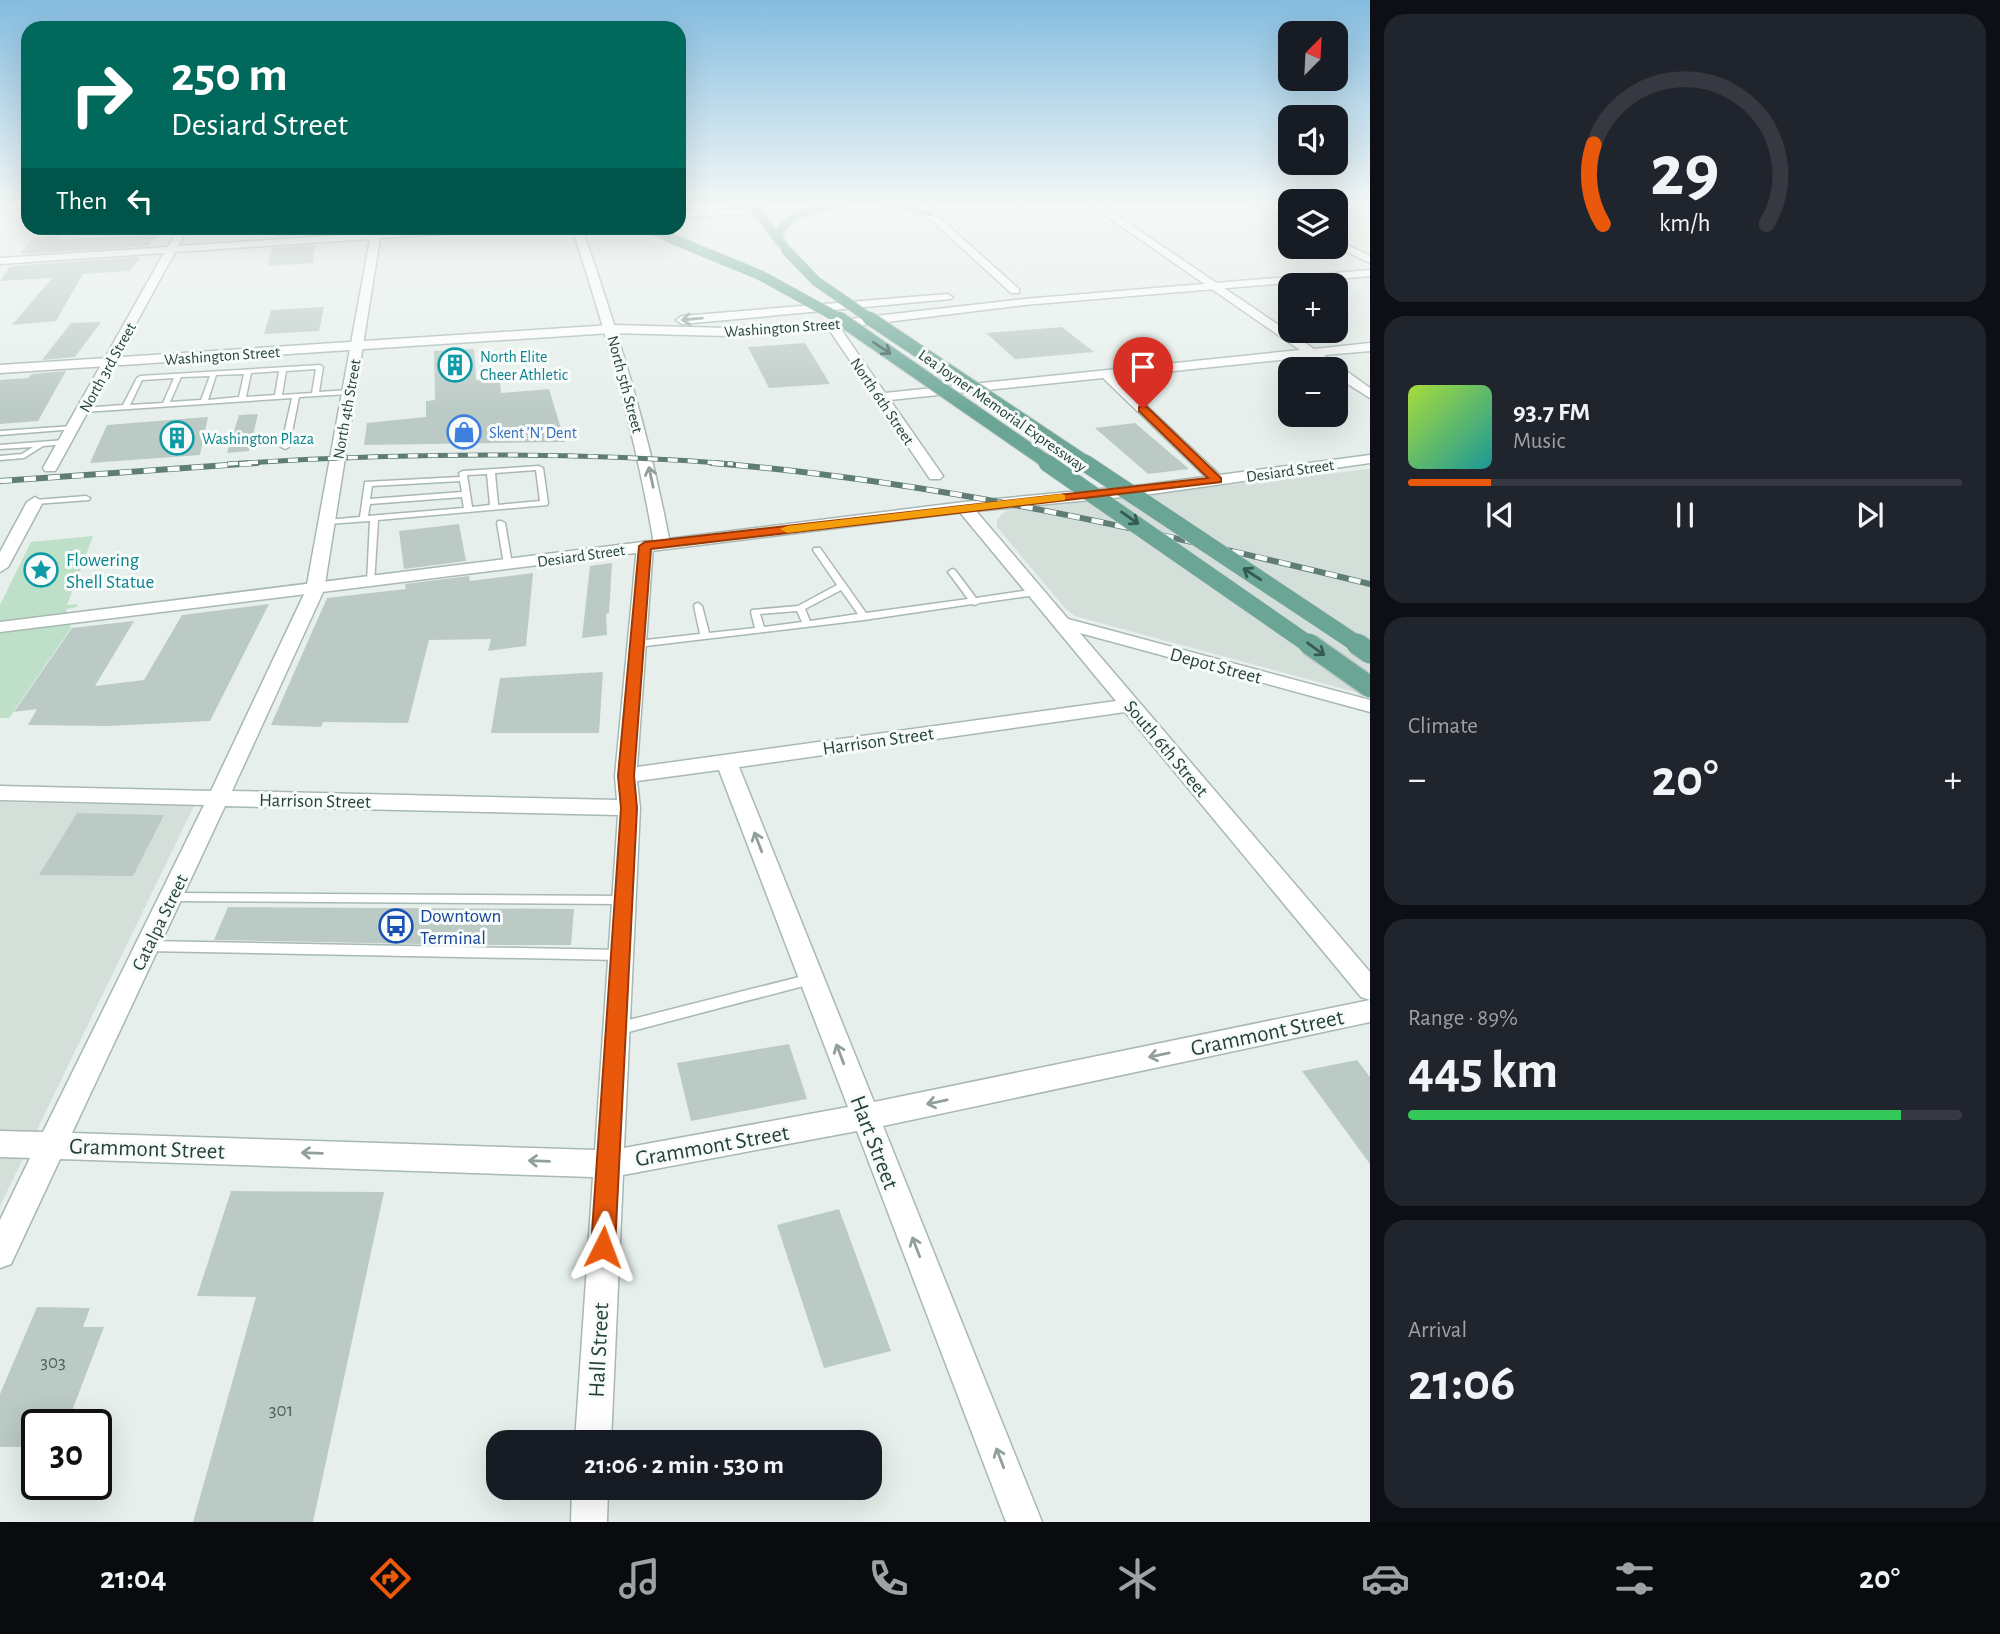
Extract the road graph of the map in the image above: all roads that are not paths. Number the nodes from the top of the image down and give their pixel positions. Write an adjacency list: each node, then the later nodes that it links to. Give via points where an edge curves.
1 (158, 275): 22 (street, North 3rd Street)
2 (369, 275): 17 (street, North 4th Street)
3 (593, 275): 16 (street, North 5th Street)
4 (760, 275): 86 (main road, Lea Joyner Memorial Expressway, one-way to 86, bridge, via 836,316)
5 (811, 275): 85 (main road, Lea Joyner Memorial Expressway, one-way to 5, bridge)
6 (998, 275): 12 (street)
7 (1197, 275): 10 (street)
8 (1242, 275): 10 (street)
9 (1348, 275): 11 (street, Washington Street)
10 (1203, 279): 11 (street); 12 (street)
11 (1215, 287): 15 (street, Washington Street, via 1024,302); 19 (street)
12 (1015, 291): 13 (street)
13 (988, 293)
14 (961, 296): 16 (street, Washington Street, one-way to 16, via 644,323)
15 (832, 325): 16 (street, Washington Street, via 727,332); 36 (street, North 6th Street)
16 (611, 330): 17 (street, Washington Street); 66 (street, North 5th Street, one-way to 16, via 651,474)
17 (357, 346): 20 (street, Washington Street); 31 (street, North 4th Street)
18 (1370, 347): 19 (street)
19 (1311, 353): 21 (street); 28 (street)
20 (234, 354): 22 (street, Washington Street); 26 (lane)
21 (1317, 357)
22 (109, 362): 23 (street, Washington Street); 41 (street, North 3rd Street)
23 (0, 369)
24 (283, 369): 25 (lane); 32 (lane, via 320,367); 35 (lane)
25 (248, 371): 26 (lane); 37 (lane)
26 (229, 372): 27 (lane)
27 (214, 373): 29 (lane); 38 (lane)
28 (1106, 374): 36 (street); 54 (street)
29 (178, 376): 39 (lane); 40 (lane, via 141,378)
30 (1348, 378): 33 (street)
31 (349, 392): 32 (lane); 64 (street, North 4th Street)
32 (315, 394): 34 (lane)
33 (1370, 394)
34 (296, 395): 35 (lane); 47 (lane)
35 (278, 397): 37 (lane)
36 (880, 397): 52 (street, North 6th Street)
37 (242, 399): 38 (lane)
38 (204, 402): 39 (lane)
39 (166, 404): 40 (lane)
40 (126, 407): 41 (lane)
41 (83, 410): 42 (street, North 3rd Street)
42 (73, 429): 43 (lane); 44 (street, North 3rd Street)
43 (0, 433)
44 (65, 442): 45 (lane); 50 (street, North 3rd Street)
45 (42, 444): 46 (lane); 48 (lane, via 24,456)
46 (0, 447)
47 (285, 447)
48 (0, 458)
49 (1370, 460): 54 (street, Desiard Street)
50 (50, 468)
51 (491, 472): 53 (lane, via 463,473); 59 (lane); 59 (lane, via 539,468 544,503)
52 (934, 476)
53 (464, 479): 55 (lane); 58 (lane, via 368,484)
54 (1217, 480): 60 (street, Desiard Street)
55 (465, 494): 58 (lane); 61 (lane)
56 (86, 498): 57 (lane)
57 (34, 502): 69 (street)
58 (366, 502): 63 (lane)
59 (494, 507): 61 (lane)
60 (964, 507): 66 (street, Desiard Street); 74 (street, South 6th Street)
61 (468, 510): 62 (lane)
62 (374, 518): 63 (lane); 71 (lane)
63 (364, 519): 64 (lane)
64 (327, 522): 73 (street, North 4th Street)
65 (501, 523): 68 (lane)
66 (654, 545): 68 (street, Desiard Street); 84 (street, Hall Street)
67 (817, 550): 72 (lane)
68 (509, 564): 71 (street, Desiard Street)
69 (0, 567)
70 (952, 572): 75 (lane)
71 (371, 582): 73 (street, Desiard Street)
72 (842, 586): 77 (lane); 78 (lane)
73 (315, 590): 81 (street, Desiard Street); 92 (street, Catalpa Street)
74 (1036, 592): 75 (lane); 79 (street, South 6th Street)
75 (975, 602): 78 (lane)
76 (698, 607): 83 (lane)
77 (800, 608): 80 (lane); 82 (lane, via 755,612)
78 (864, 617): 80 (lane)
79 (1063, 623): 87 (street, South 6th Street); 88 (street, Depot Street)
80 (807, 624): 82 (lane)
81 (0, 627)
82 (760, 630): 83 (lane)
83 (705, 635): 84 (lane)
84 (637, 644): 90 (street, Hall Street)
85 (1370, 653)
86 (1370, 687)
87 (1131, 705): 89 (street, Harrison Street); 99 (street, South 6th Street)
88 (1370, 706)
89 (727, 762): 90 (street, Harrison Street); 98 (street, Hart Street, one-way to 89)
90 (626, 776): 93 (street, Hall Street)
91 (0, 793): 92 (street, Harrison Street)
92 (218, 798): 93 (street, Harrison Street); 94 (street, Catalpa Street)
93 (629, 808): 95 (street, Hall Street)
94 (170, 897): 95 (lane); 96 (street, Catalpa Street)
95 (624, 900): 97 (street, Hall Street)
96 (147, 946): 97 (lane); 104 (street, Catalpa Street)
97 (620, 954): 101 (street, Hall Street)
98 (811, 979): 101 (lane); 102 (street, Hart Street, one-way to 98)
99 (1370, 990)
100 (1370, 1010): 102 (street, Grammont Street, one-way to 102)
101 (616, 1029): 105 (street, Hall Street)
102 (865, 1117): 105 (street, Grammont Street); 110 (street, Hart Street, one-way to 102)
103 (0, 1144): 104 (street, Grammont Street)
104 (52, 1144): 105 (street, Grammont Street, one-way to 104); 106 (street, Catalpa Street)
105 (608, 1164): 107 (street, Hall Street)
106 (0, 1253)
107 (594, 1430)
108 (590, 1500): 109 (street)
109 (589, 1522)
110 (1024, 1522)

